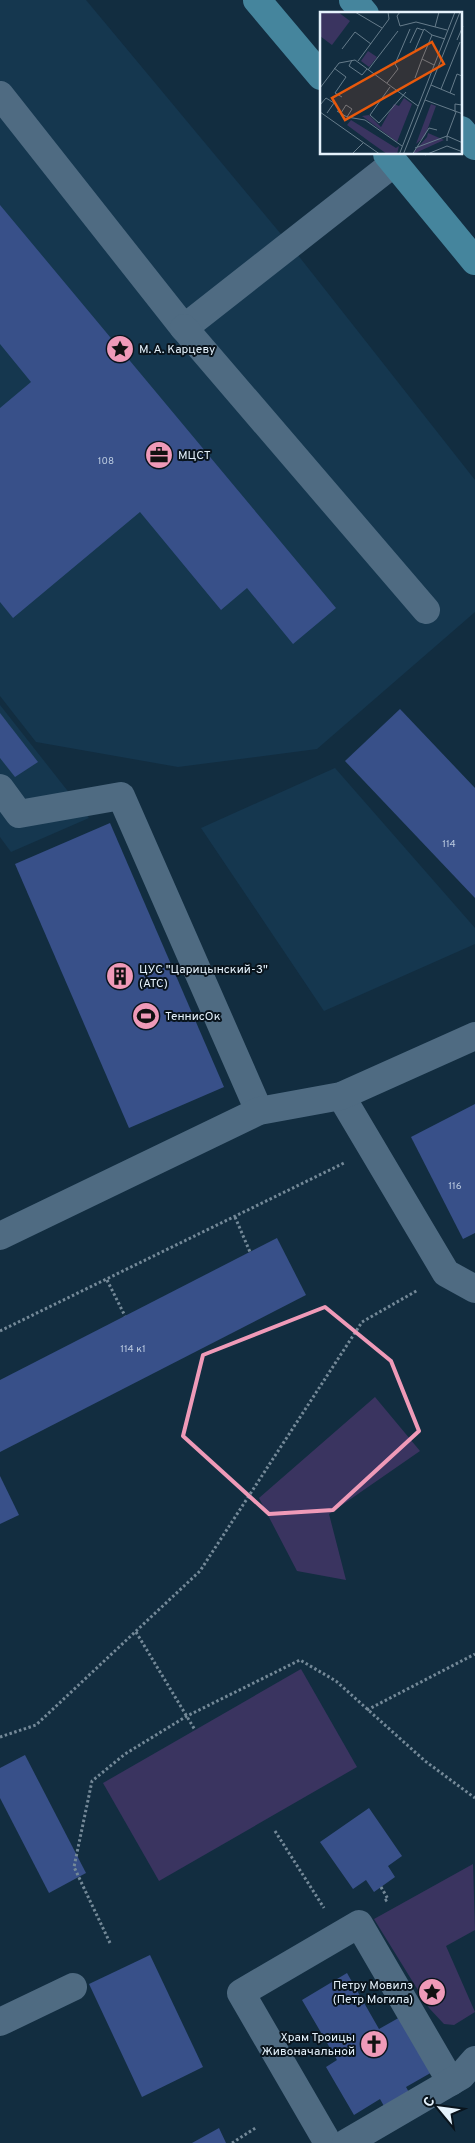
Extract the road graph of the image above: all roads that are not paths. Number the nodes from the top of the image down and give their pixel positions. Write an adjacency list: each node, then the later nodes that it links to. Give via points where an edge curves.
1 (257, 0): 4 (main road)
2 (353, 0): 3 (main road)
3 (363, 12)
4 (320, 75)
5 (0, 95): 10 (lane)
6 (462, 131): 7 (main road)
7 (475, 146)
8 (391, 158): 9 (main road); 10 (lane)
9 (475, 261)
10 (184, 328): 11 (lane)
11 (426, 610)
12 (0, 788): 15 (lane, via 19,814 121,796)
13 (475, 1036): 14 (lane)
14 (341, 1096): 15 (lane); 17 (lane, via 446,1273)
15 (259, 1111): 16 (lane)
16 (0, 1236)
17 (475, 1289)
18 (73, 1987): 19 (lane)
19 (0, 2022)
20 (475, 2060): 21 (lane)
21 (451, 2082): 22 (lane, via 359,1924 241,1993); 23 (lane)
22 (328, 2143)
23 (346, 2143)

